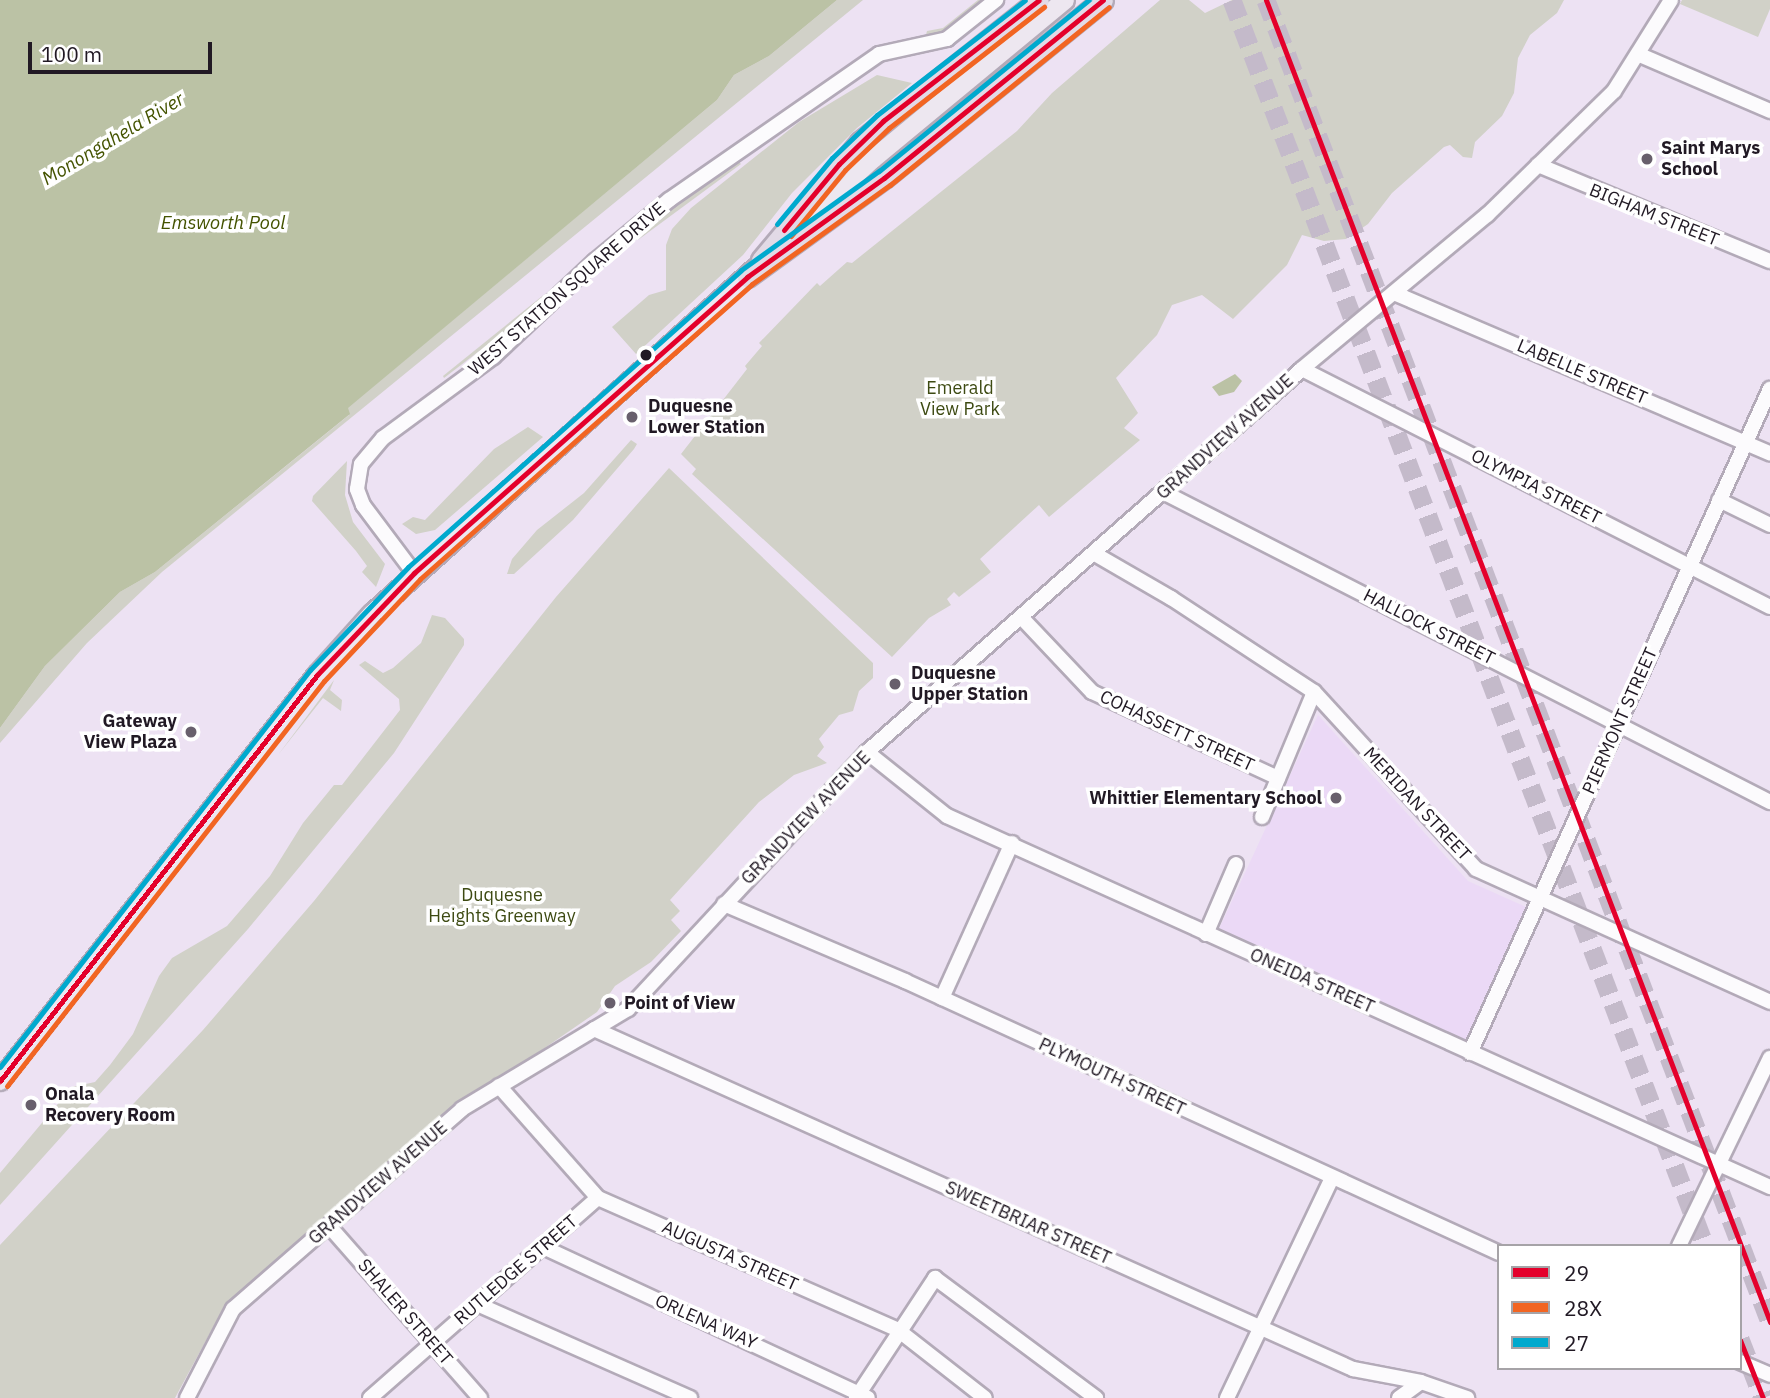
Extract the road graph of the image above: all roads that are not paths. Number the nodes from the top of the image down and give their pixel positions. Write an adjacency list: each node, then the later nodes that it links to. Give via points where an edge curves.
1 (996, 0): 21 (street, WEST STATION SQUARE DRIVE, via 947,39 879,54 669,200 595,261 493,357 383,438 361,464 357,489 363,505)
2 (1039, 0): 10 (highway, via 883,121 826,178)
3 (1065, 0): 10 (main road, via 873,159)
4 (1103, 0): 10 (highway, via 858,199)
5 (1671, 0): 6 (street, GRANDVIEW AVENUE)
6 (1640, 55): 7 (street); 8 (street, GRANDVIEW AVENUE, via 1615,91)
7 (1770, 111)
8 (1538, 165): 9 (street, BIGHAM STREET); 11 (street, GRANDVIEW AVENUE)
9 (1770, 261)
10 (747, 277): 21 (main road)
11 (1394, 293): 12 (street, GRANDVIEW AVENUE); 14 (street, LABELLE STREET)
12 (1302, 369): 16 (street, GRANDVIEW AVENUE); 20 (street, OLYMPIA STREET)
13 (1770, 389): 14 (street, PIERMONT STREET)
14 (1747, 443): 15 (street, LABELLE STREET); 17 (street, PIERMONT STREET)
15 (1770, 453)
16 (1163, 492): 19 (street, GRANDVIEW AVENUE); 25 (street, HALLOCK STREET)
17 (1719, 500): 18 (street); 20 (street, PIERMONT STREET)
18 (1770, 525)
19 (1095, 554): 23 (street, GRANDVIEW AVENUE); 24 (street, MERIDAN STREET)
20 (1689, 566): 22 (street, OLYMPIA STREET); 25 (street, PIERMONT STREET)
21 (414, 573): 40 (main road, via 317,675)
22 (1770, 607)
23 (1022, 618): 26 (street, GRANDVIEW AVENUE); 27 (street, COHASSETT STREET, via 1092,692)
24 (1314, 692): 27 (street); 32 (street, MERIDAN STREET, via 1476,869)
25 (1619, 725): 28 (street, HALLOCK STREET); 32 (street, PIERMONT STREET)
26 (867, 752): 30 (street, ONEIDA STREET, via 947,816); 33 (street, GRANDVIEW AVENUE)
27 (1278, 778): 29 (street)
28 (1770, 802)
29 (1262, 817)
30 (1012, 843): 34 (street, ONEIDA STREET); 35 (street)
31 (1236, 864): 34 (street)
32 (1539, 897): 36 (street, MERIDAN STREET); 38 (street, PIERMONT STREET)
33 (724, 904): 35 (street, PLYMOUTH STREET); 37 (street, GRANDVIEW AVENUE, via 628,1009)
34 (1206, 934): 38 (street, ONEIDA STREET)
35 (943, 998): 43 (street, PLYMOUTH STREET)
36 (1770, 1002)
37 (594, 1029): 41 (street, GRANDVIEW AVENUE); 51 (street, SWEETBRIAR STREET)
38 (1469, 1053): 42 (street, ONEIDA STREET)
39 (1770, 1058): 42 (street)
40 (0, 1081)
41 (499, 1086): 45 (street, AUGUSTA STREET); 46 (street, GRANDVIEW AVENUE, via 462,1109)
42 (1716, 1164): 44 (street, ONEIDA STREET); 47 (street)
43 (1332, 1178): 49 (street, PLYMOUTH STREET); 51 (street)
44 (1770, 1188)
45 (598, 1198): 48 (street, RUTLEDGE STREET); 52 (street, AUGUSTA STREET)
46 (329, 1226): 53 (street, SHALER STREET); 58 (street, GRANDVIEW AVENUE, via 233,1309)
47 (1680, 1244)
48 (543, 1247): 50 (street, RUTLEDGE STREET); 57 (street, ORLENA WAY)
49 (1497, 1252)
50 (477, 1304): 53 (street, RUTLEDGE STREET); 61 (street)
51 (1261, 1328): 56 (street, SWEETBRIAR STREET, via 1353,1369); 64 (street)
52 (898, 1330): 57 (street); 62 (street, AUGUSTA STREET); 63 (street, via 935,1278)
53 (433, 1343): 59 (street, RUTLEDGE STREET); 60 (street, SHALER STREET)
54 (1742, 1363): 55 (street)
55 (1770, 1375)
56 (1421, 1382): 65 (street); 66 (street); 67 (street, SWEETBRIAR STREET)
57 (861, 1396)
58 (187, 1398)
59 (370, 1398)
60 (480, 1398)
61 (690, 1398)
62 (985, 1398)
63 (1096, 1398)
64 (1227, 1398)
65 (1399, 1398)
66 (1418, 1398)
67 (1467, 1398)

